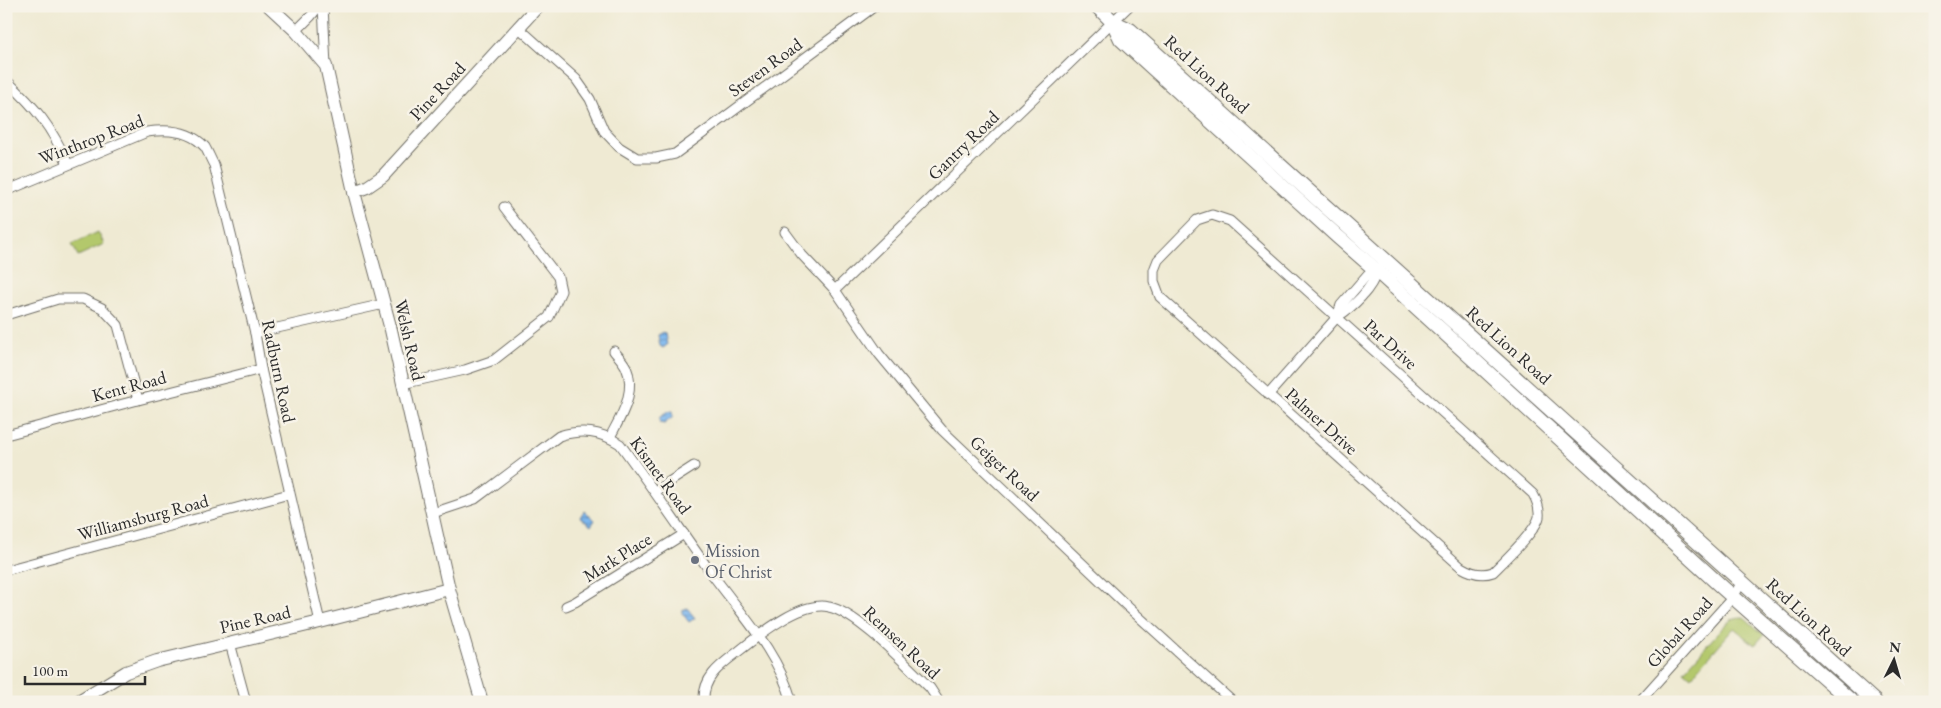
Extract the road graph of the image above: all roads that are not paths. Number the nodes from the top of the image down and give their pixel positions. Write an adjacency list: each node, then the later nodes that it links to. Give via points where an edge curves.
1 (269, 6): 11 (main road, Welsh Road)
2 (318, 6): 11 (street)
3 (323, 6): 12 (street)
4 (538, 6): 10 (main road, Pine Road)
5 (875, 6): 8 (street, Steven Road)
6 (1097, 6): 9 (main road, Red Lion Road)
7 (1129, 6): 9 (street, Gantry Road)
8 (864, 9): 10 (street, Steven Road, via 675,154 656,158 637,158 619,147 604,131 590,99 576,79)
9 (1113, 22): 21 (main road, Red Lion Road, via 1130,30); 22 (main road, Red Lion Road, via 1121,39); 23 (street, Gantry Road)
10 (519, 28): 17 (main road, Pine Road, via 383,176)
11 (296, 31): 12 (main road, Welsh Road)
12 (326, 66): 17 (main road, Welsh Road)
13 (6, 80): 15 (street, via 40,114)
14 (189, 136): 15 (street, Winthrop Road, via 175,131 146,132); 27 (street, Radburn Road, via 205,147 214,165)
15 (68, 164): 16 (street, Winthrop Road)
16 (6, 191)
17 (354, 192): 24 (main road, Welsh Road)
18 (504, 208): 30 (street, via 558,277 561,291 548,317 494,360)
19 (1212, 215): 26 (street, Par Drive, via 1230,221); 31 (street, Palmer Drive, via 1197,220 1158,260 1154,281 1160,298)
20 (785, 232): 23 (street, Geiger Road)
21 (1387, 260): 22 (street); 42 (main road, Red Lion Road)
22 (1377, 270): 26 (street, via 1374,280 1348,310); 44 (main road, Red Lion Road)
23 (836, 290): 55 (street, Geiger Road, via 879,354 942,430)
24 (384, 304): 27 (street); 30 (main road, Welsh Road)
25 (6, 315): 32 (street, via 58,299 83,299 102,308 118,325)
26 (1337, 317): 31 (street); 41 (street, Par Drive, via 1533,494 1539,508 1535,527 1494,572)
27 (255, 333): 29 (street, Radburn Road)
28 (614, 351): 34 (street, via 626,367 630,383 628,402)
29 (261, 369): 32 (street, Kent Road); 37 (street, Radburn Road)
30 (402, 384): 38 (main road, Welsh Road)
31 (1268, 395): 41 (street, Palmer Drive, via 1461,567)
32 (138, 400): 33 (street, Kent Road)
33 (6, 435)
34 (610, 437): 36 (street, Kismet Road, via 620,444); 38 (street, Kismet Road, via 592,431 575,431 560,436 475,498)
35 (694, 466): 36 (street)
36 (655, 491): 39 (street, Kismet Road)
37 (289, 494): 40 (street, Williamsburg Road); 46 (street, Radburn Road)
38 (433, 513): 43 (main road, Welsh Road)
39 (684, 534): 45 (street, Mark Place); 47 (street, Kismet Road)
40 (6, 570)
41 (1479, 574)
42 (1742, 582): 44 (street, Global Road); 58 (main road, Red Lion Road)
43 (449, 589): 46 (main road, Pine Road); 51 (main road, Welsh Road)
44 (1733, 597): 56 (street, Global Road); 57 (main road, Red Lion Road)
45 (566, 606)
46 (320, 622): 48 (main road, Pine Road)
47 (759, 635): 52 (street, Remsen Road, via 717,668 709,678); 53 (street, Kismet Road, via 779,666); 54 (street, Remsen Road, via 797,612 828,606 852,616 930,688)
48 (230, 643): 49 (main road, Pine Road, via 126,672); 50 (street)
49 (77, 702)
50 (246, 702)
51 (482, 702)
52 (704, 702)
53 (792, 702)
54 (939, 702)
55 (1233, 702)
56 (1639, 702)
57 (1852, 702)
58 (1875, 702)

